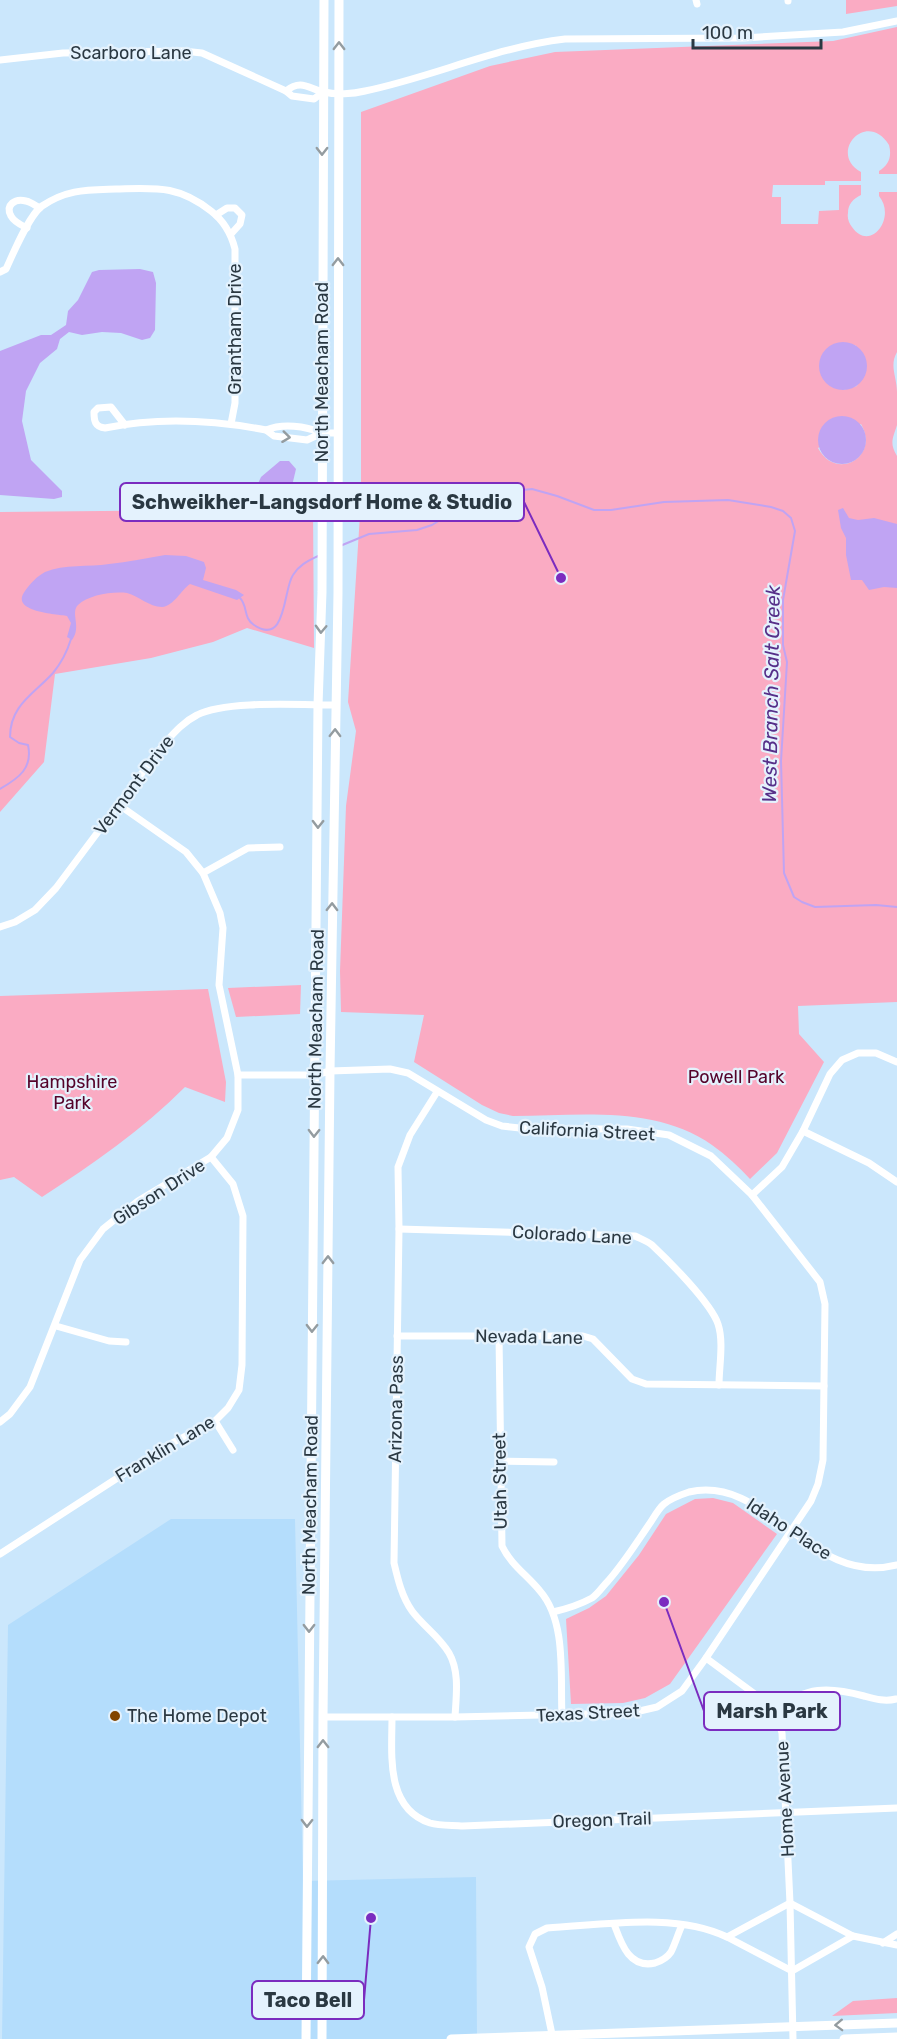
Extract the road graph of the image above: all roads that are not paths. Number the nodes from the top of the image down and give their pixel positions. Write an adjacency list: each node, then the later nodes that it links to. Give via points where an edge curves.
1 (324, 0): 6 (main road, North Meacham Road)
2 (339, 0): 7 (main road, North Meacham Road, one-way to 2)
3 (897, 21): 7 (street, via 843,32 536,42 365,92)
4 (0, 60): 5 (street, Scarboro Lane, via 63,53 202,53)
5 (286, 91): 6 (street, via 292,86 310,86); 6 (street, Scarboro Lane, via 310,99)
6 (323, 92): 7 (street); 16 (main road, North Meacham Road, one-way to 16)
7 (338, 93): 17 (main road, North Meacham Road, one-way to 7)
8 (40, 208): 9 (street, via 66,193 156,188 189,196); 10 (street); 10 (street, via 26,201 11,203 13,219)
9 (216, 215): 11 (street); 11 (street, Grantham Drive, via 226,208 235,208 242,215)
10 (27, 228): 12 (street, via 6,269)
11 (231, 234): 13 (street, Grantham Drive, via 235,265 235,403)
12 (0, 272)
13 (231, 424): 14 (street, via 195,420); 15 (street)
14 (125, 425): 14 (street, via 111,407 94,412 99,427)
15 (266, 430): 16 (street, via 307,427); 16 (street, one-way to 16, via 274,436 307,440)
16 (322, 433): 17 (street); 18 (main road, North Meacham Road, one-way to 18)
17 (338, 433): 19 (main road, North Meacham Road)
18 (318, 705): 19 (street, Vermont Drive); 20 (street, Vermont Drive, via 237,706 197,715 163,745); 27 (main road, North Meacham Road, one-way to 27)
19 (335, 705): 25 (main road, North Meacham Road, one-way to 19)
20 (119, 805): 22 (street, Gibson Drive, via 186,852); 23 (street, Vermont Drive, via 35,910)
21 (280, 847): 22 (street, via 248,848)
22 (203, 873): 26 (street, Gibson Drive, via 220,913 219,985)
23 (0, 927)
24 (897, 1062): 29 (street, via 876,1053 858,1053 842,1060 830,1074)
25 (330, 1071): 27 (street, California Street); 28 (street, California Street, via 390,1069 408,1073); 53 (main road, North Meacham Road, one-way to 25)
26 (238, 1075): 27 (street, California Street); 30 (street, Gibson Drive, via 234,1124)
27 (315, 1075): 71 (main road, North Meacham Road, one-way to 71)
28 (437, 1092): 32 (street, California Street, via 502,1126 627,1129 669,1135 711,1156); 33 (street, Arizona Pass, via 410,1135 398,1167)
29 (804, 1131): 31 (street, via 869,1163); 32 (street, via 782,1167)
30 (211, 1157): 34 (street, Gibson Drive, via 138,1201 104,1229 80,1260); 40 (street, Franklin Lane, via 233,1184 243,1216 244,1240 239,1390)
31 (897, 1182)
32 (752, 1195): 39 (street, California Street, via 820,1282 825,1304)
33 (399, 1229): 35 (street, Arizona Pass); 38 (street, Colorado Lane, via 635,1236 650,1244 685,1279 718,1324)
34 (56, 1326): 37 (street); 41 (street, Gibson Drive, via 30,1388)
35 (397, 1336): 36 (street, Nevada Lane); 55 (street, Arizona Pass, via 394,1563 400,1588 412,1611 450,1655 457,1683)
36 (499, 1336): 38 (street, Nevada Lane, via 583,1336 593,1339 632,1379 645,1384); 43 (street, Utah Street)
37 (126, 1342)
38 (719, 1385): 39 (street, Nevada Lane)
39 (824, 1386): 45 (street, Texas Street, via 823,1460 818,1484)
40 (214, 1421): 42 (street); 46 (street, Franklin Lane, via 170,1444)
41 (0, 1422)
42 (233, 1450)
43 (499, 1461): 44 (street); 48 (street, Utah Street, via 502,1546 508,1559 542,1592)
44 (555, 1462)
45 (790, 1531): 47 (street, Idaho Place, via 846,1564 866,1568); 48 (street, Idaho Place, via 752,1503 732,1495 689,1492 664,1503 593,1597); 49 (street, Texas Street)
46 (0, 1554)
47 (897, 1565)
48 (553, 1612): 52 (street, Utah Street, via 559,1633)
49 (706, 1658): 51 (street); 52 (street, Texas Street, via 682,1691 657,1707 631,1713)
50 (896, 1699): 51 (street, via 887,1702 840,1690 818,1689 792,1697)
51 (775, 1709): 57 (street, Home Avenue, via 782,1733)
52 (562, 1715): 55 (street, Texas Street)
53 (323, 1717): 54 (street, Texas Street); 72 (main road, North Meacham Road, one-way to 53)
54 (392, 1717): 55 (street, Texas Street); 57 (street, Oregon Trail, via 397,1792 411,1812 430,1823 463,1826)
55 (455, 1717)
56 (897, 1808): 57 (street, Oregon Trail)
57 (785, 1812): 58 (street, Home Avenue)
58 (790, 1903): 62 (street); 63 (street); 66 (street, Home Avenue)
59 (614, 1924): 60 (street); 60 (street, via 627,1953 646,1964 667,1957); 69 (street, via 547,1928 535,1934 529,1947 543,1987)
60 (682, 1925): 63 (street, via 711,1929)
61 (897, 1934): 64 (street)
62 (853, 1936): 64 (street); 66 (street)
63 (727, 1937): 66 (street)
64 (883, 1943): 65 (street)
65 (897, 1945)
66 (792, 1971): 68 (street, Home Avenue)
67 (897, 2023): 68 (main road, one-way to 68)
68 (793, 2026): 69 (main road); 74 (street, Home Avenue)
69 (553, 2037): 73 (main road)
70 (897, 2037): 75 (main road)
71 (306, 2039)
72 (322, 2039)
73 (451, 2039)
74 (793, 2039)
75 (844, 2039)

